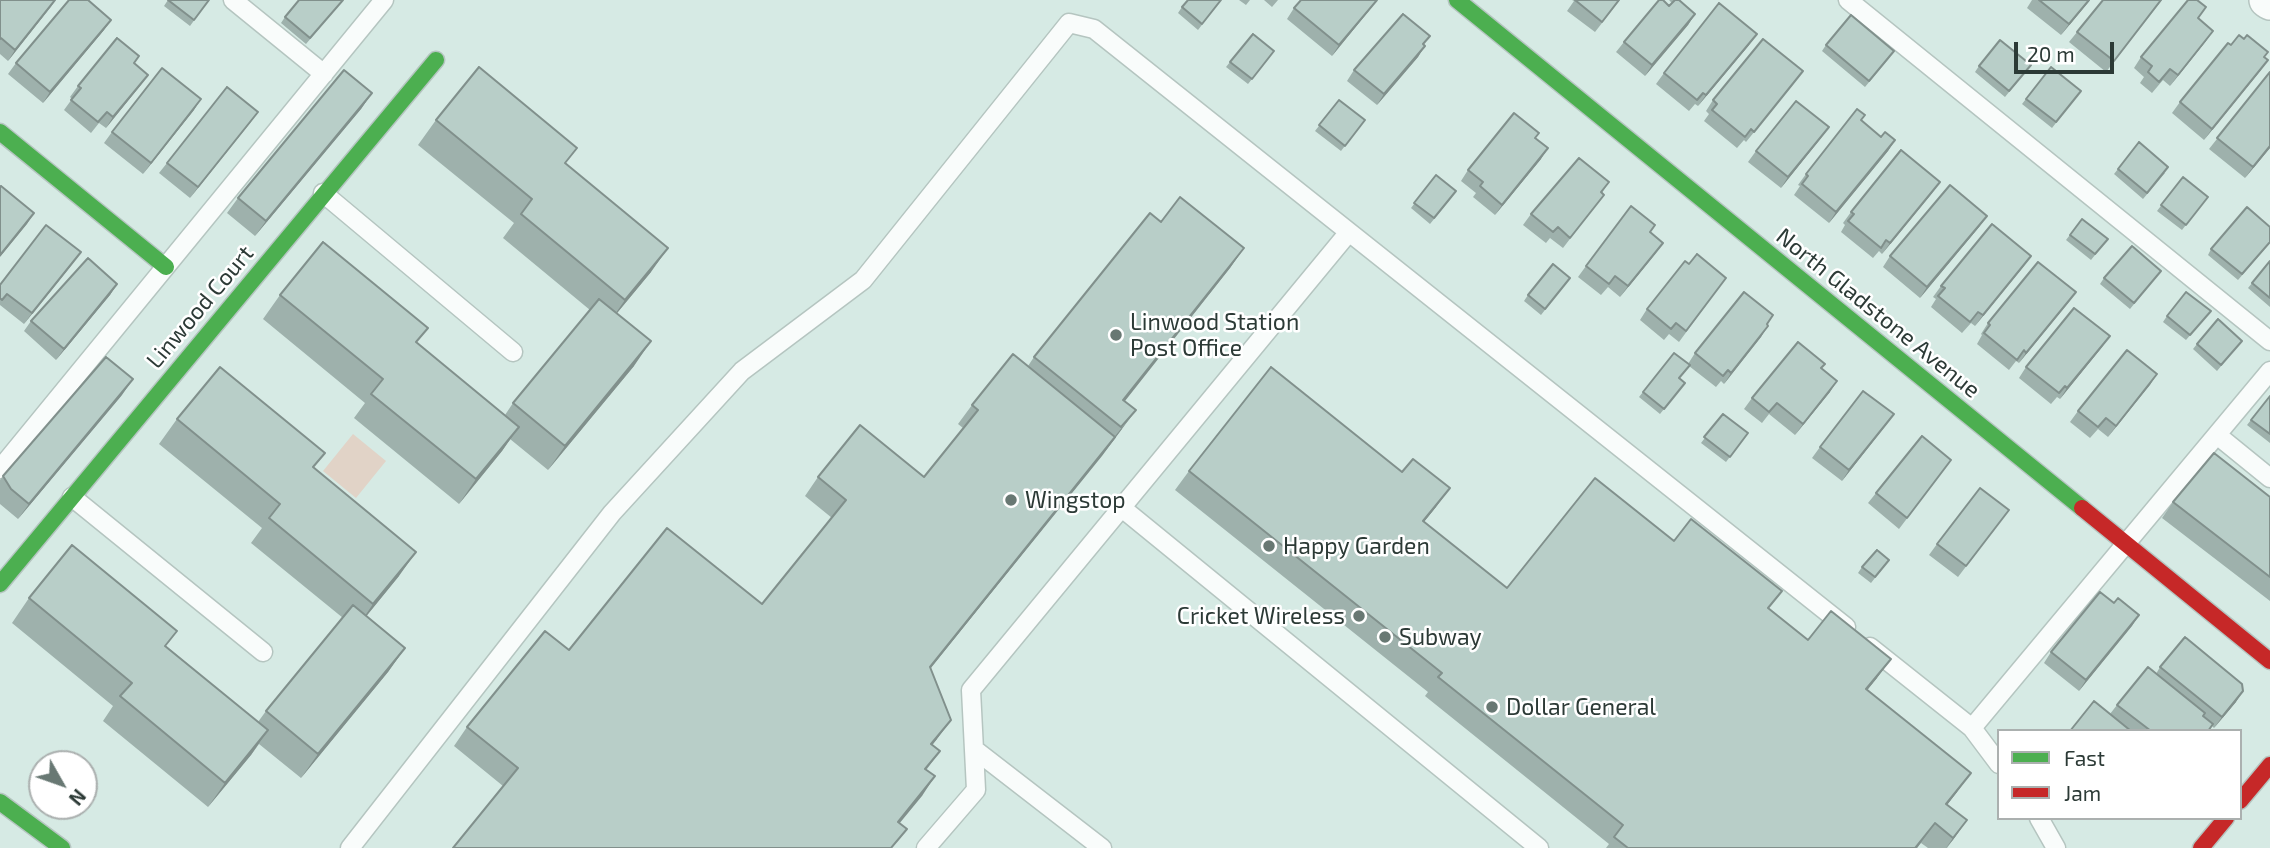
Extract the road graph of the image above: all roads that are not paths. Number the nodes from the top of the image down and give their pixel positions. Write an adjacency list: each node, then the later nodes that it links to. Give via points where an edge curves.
1 (233, 0): 6 (lane)
2 (384, 0): 6 (lane)
3 (1457, 0): 19 (street, North Gladstone Avenue)
4 (1848, 0): 11 (lane)
5 (436, 60): 8 (street, Linwood Court)
6 (324, 74): 10 (lane)
7 (0, 132): 10 (street)
8 (323, 193): 12 (lane); 17 (street, Linwood Court)
9 (1349, 232): 18 (lane); 23 (lane); 32 (lane, via 1094,29 1069,23 863,280 742,370 612,513)
10 (166, 267): 15 (lane)
11 (2270, 341)
12 (513, 352)
13 (2270, 371): 14 (lane)
14 (2217, 435): 16 (lane); 19 (lane)
15 (1, 466)
16 (2270, 478)
17 (72, 497): 20 (street, Linwood Court); 21 (lane)
18 (1122, 508): 24 (lane, via 971,690); 35 (lane)
19 (2126, 544): 22 (street, North Gladstone Avenue); 23 (lane)
20 (0, 584)
21 (262, 652)
22 (2270, 661)
23 (1972, 728): 25 (lane)
24 (974, 749): 33 (lane, via 976,790); 34 (lane)
25 (1997, 761)
26 (2270, 765): 27 (street)
27 (2242, 799)
28 (0, 802): 31 (street)
29 (2040, 820): 36 (lane)
30 (2224, 820): 37 (street)
31 (62, 848)
32 (350, 848)
33 (926, 848)
34 (1102, 848)
35 (1539, 848)
36 (2056, 848)
37 (2202, 848)

